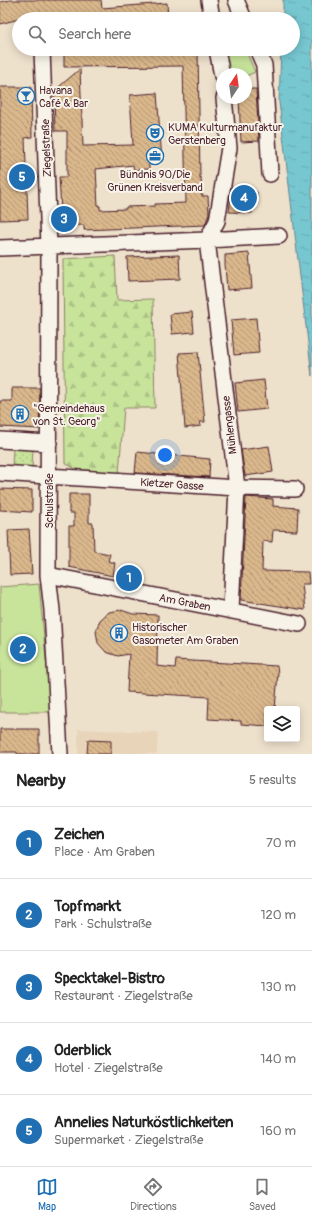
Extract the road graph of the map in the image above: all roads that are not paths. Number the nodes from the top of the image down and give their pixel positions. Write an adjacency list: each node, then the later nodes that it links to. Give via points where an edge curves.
1 (209, 0): 3 (street)
2 (236, 0): 4 (street)
3 (211, 12)
4 (241, 12)
5 (42, 56): 13 (street, Ziegelstraße)
6 (218, 56): 8 (street)
7 (260, 56): 10 (street, via 264,64)
8 (221, 68)
9 (225, 104): 12 (street, via 229,148 217,221)
10 (270, 174)
11 (279, 236): 12 (street)
12 (207, 240): 13 (street); 19 (street, Mühlengasse)
13 (49, 247): 14 (street); 16 (street, Schulstraße)
14 (0, 248)
15 (0, 440): 16 (street)
16 (49, 443): 18 (street, Schulstraße)
17 (0, 473): 18 (street, Kietzer Gasse)
18 (49, 475): 19 (street, Kietzer Gasse); 21 (street, Schulstraße)
19 (237, 488): 20 (street, Kietzer Gasse); 22 (street, Mühlengasse)
20 (295, 489)
21 (48, 575): 22 (street, Am Graben); 24 (street, Schulstraße)
22 (231, 610): 23 (street, Am Graben)
23 (298, 624)
24 (60, 754)

